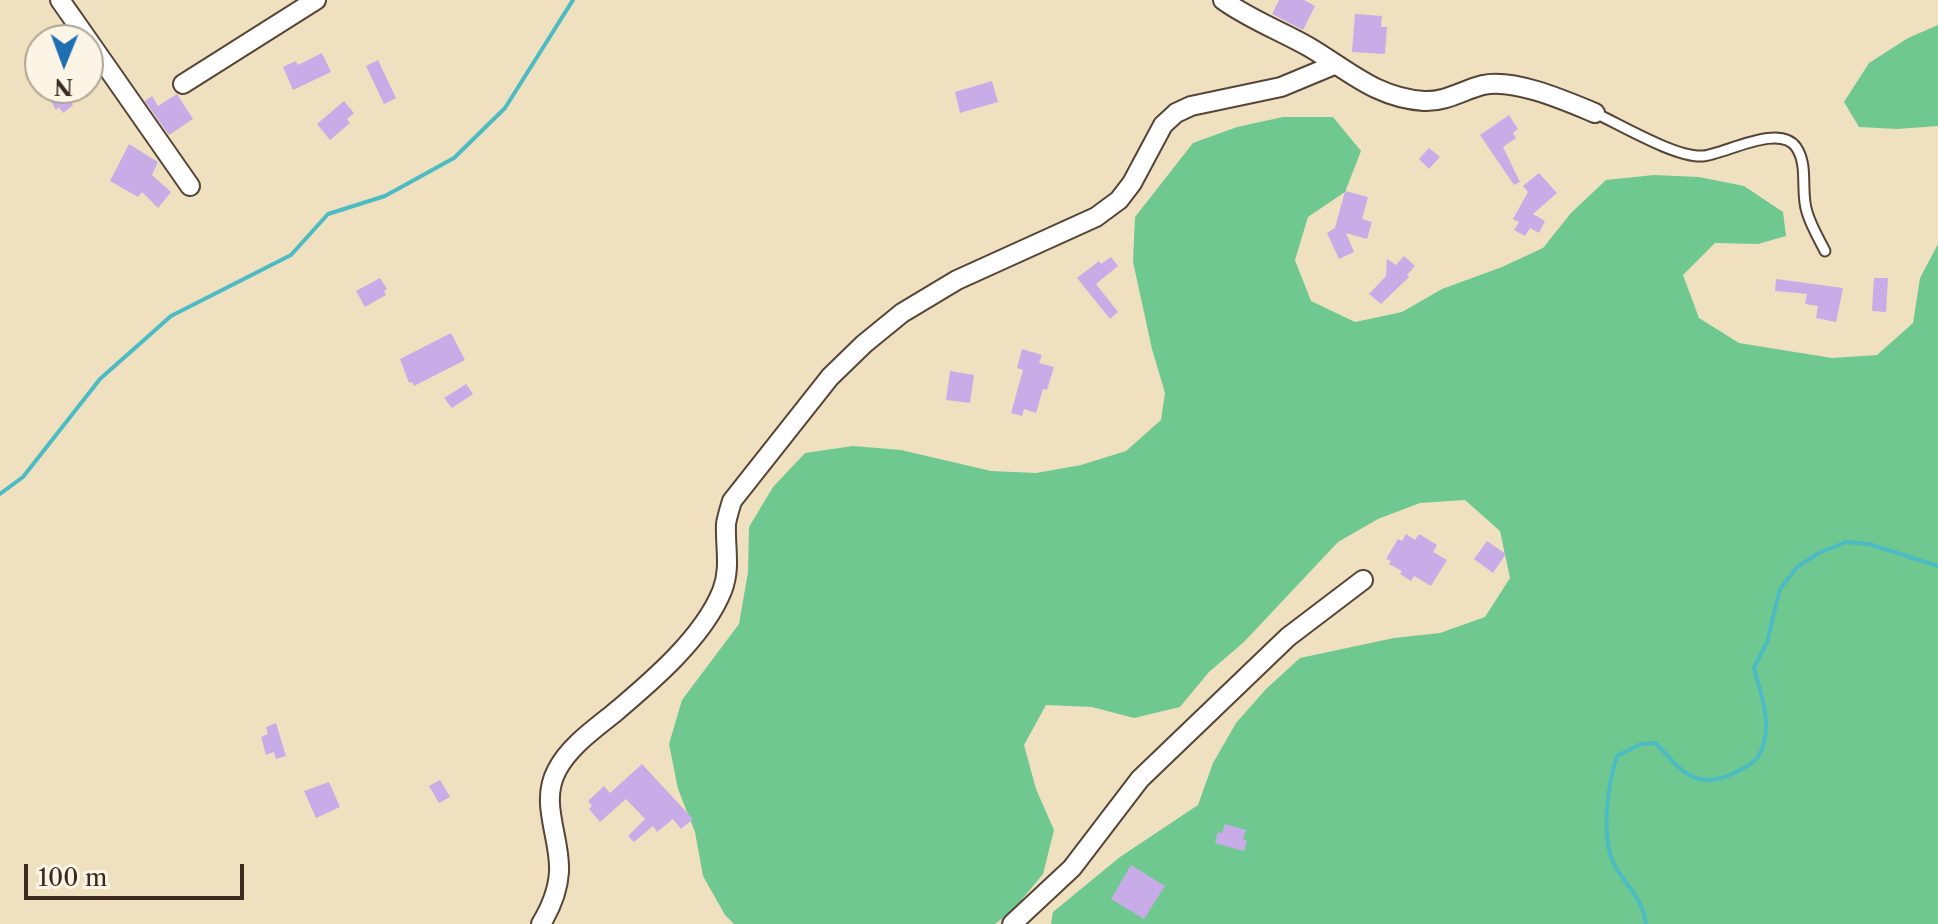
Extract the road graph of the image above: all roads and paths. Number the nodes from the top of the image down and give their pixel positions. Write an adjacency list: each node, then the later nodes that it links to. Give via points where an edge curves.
1 (60, 0): 4 (street)
2 (316, 0): 7 (street)
3 (1223, 0): 6 (street)
4 (77, 24)
5 (104, 63): 9 (street)
6 (1334, 65): 8 (street, via 1371,88 1420,101 1501,84); 12 (street, via 1281,87 1176,113 1163,125 1119,200 913,306 830,377 732,501 726,523 727,577 699,627 666,668 578,742 558,766 550,793 559,873)
7 (183, 84)
8 (1595, 113): 10 (lane, via 1688,155 1714,154 1773,137 1789,141 1803,164 1806,212)
9 (190, 186)
10 (1825, 251)
11 (1363, 580): 13 (street, via 1288,637 1140,779 1072,868)
12 (541, 924)
13 (1012, 924)

